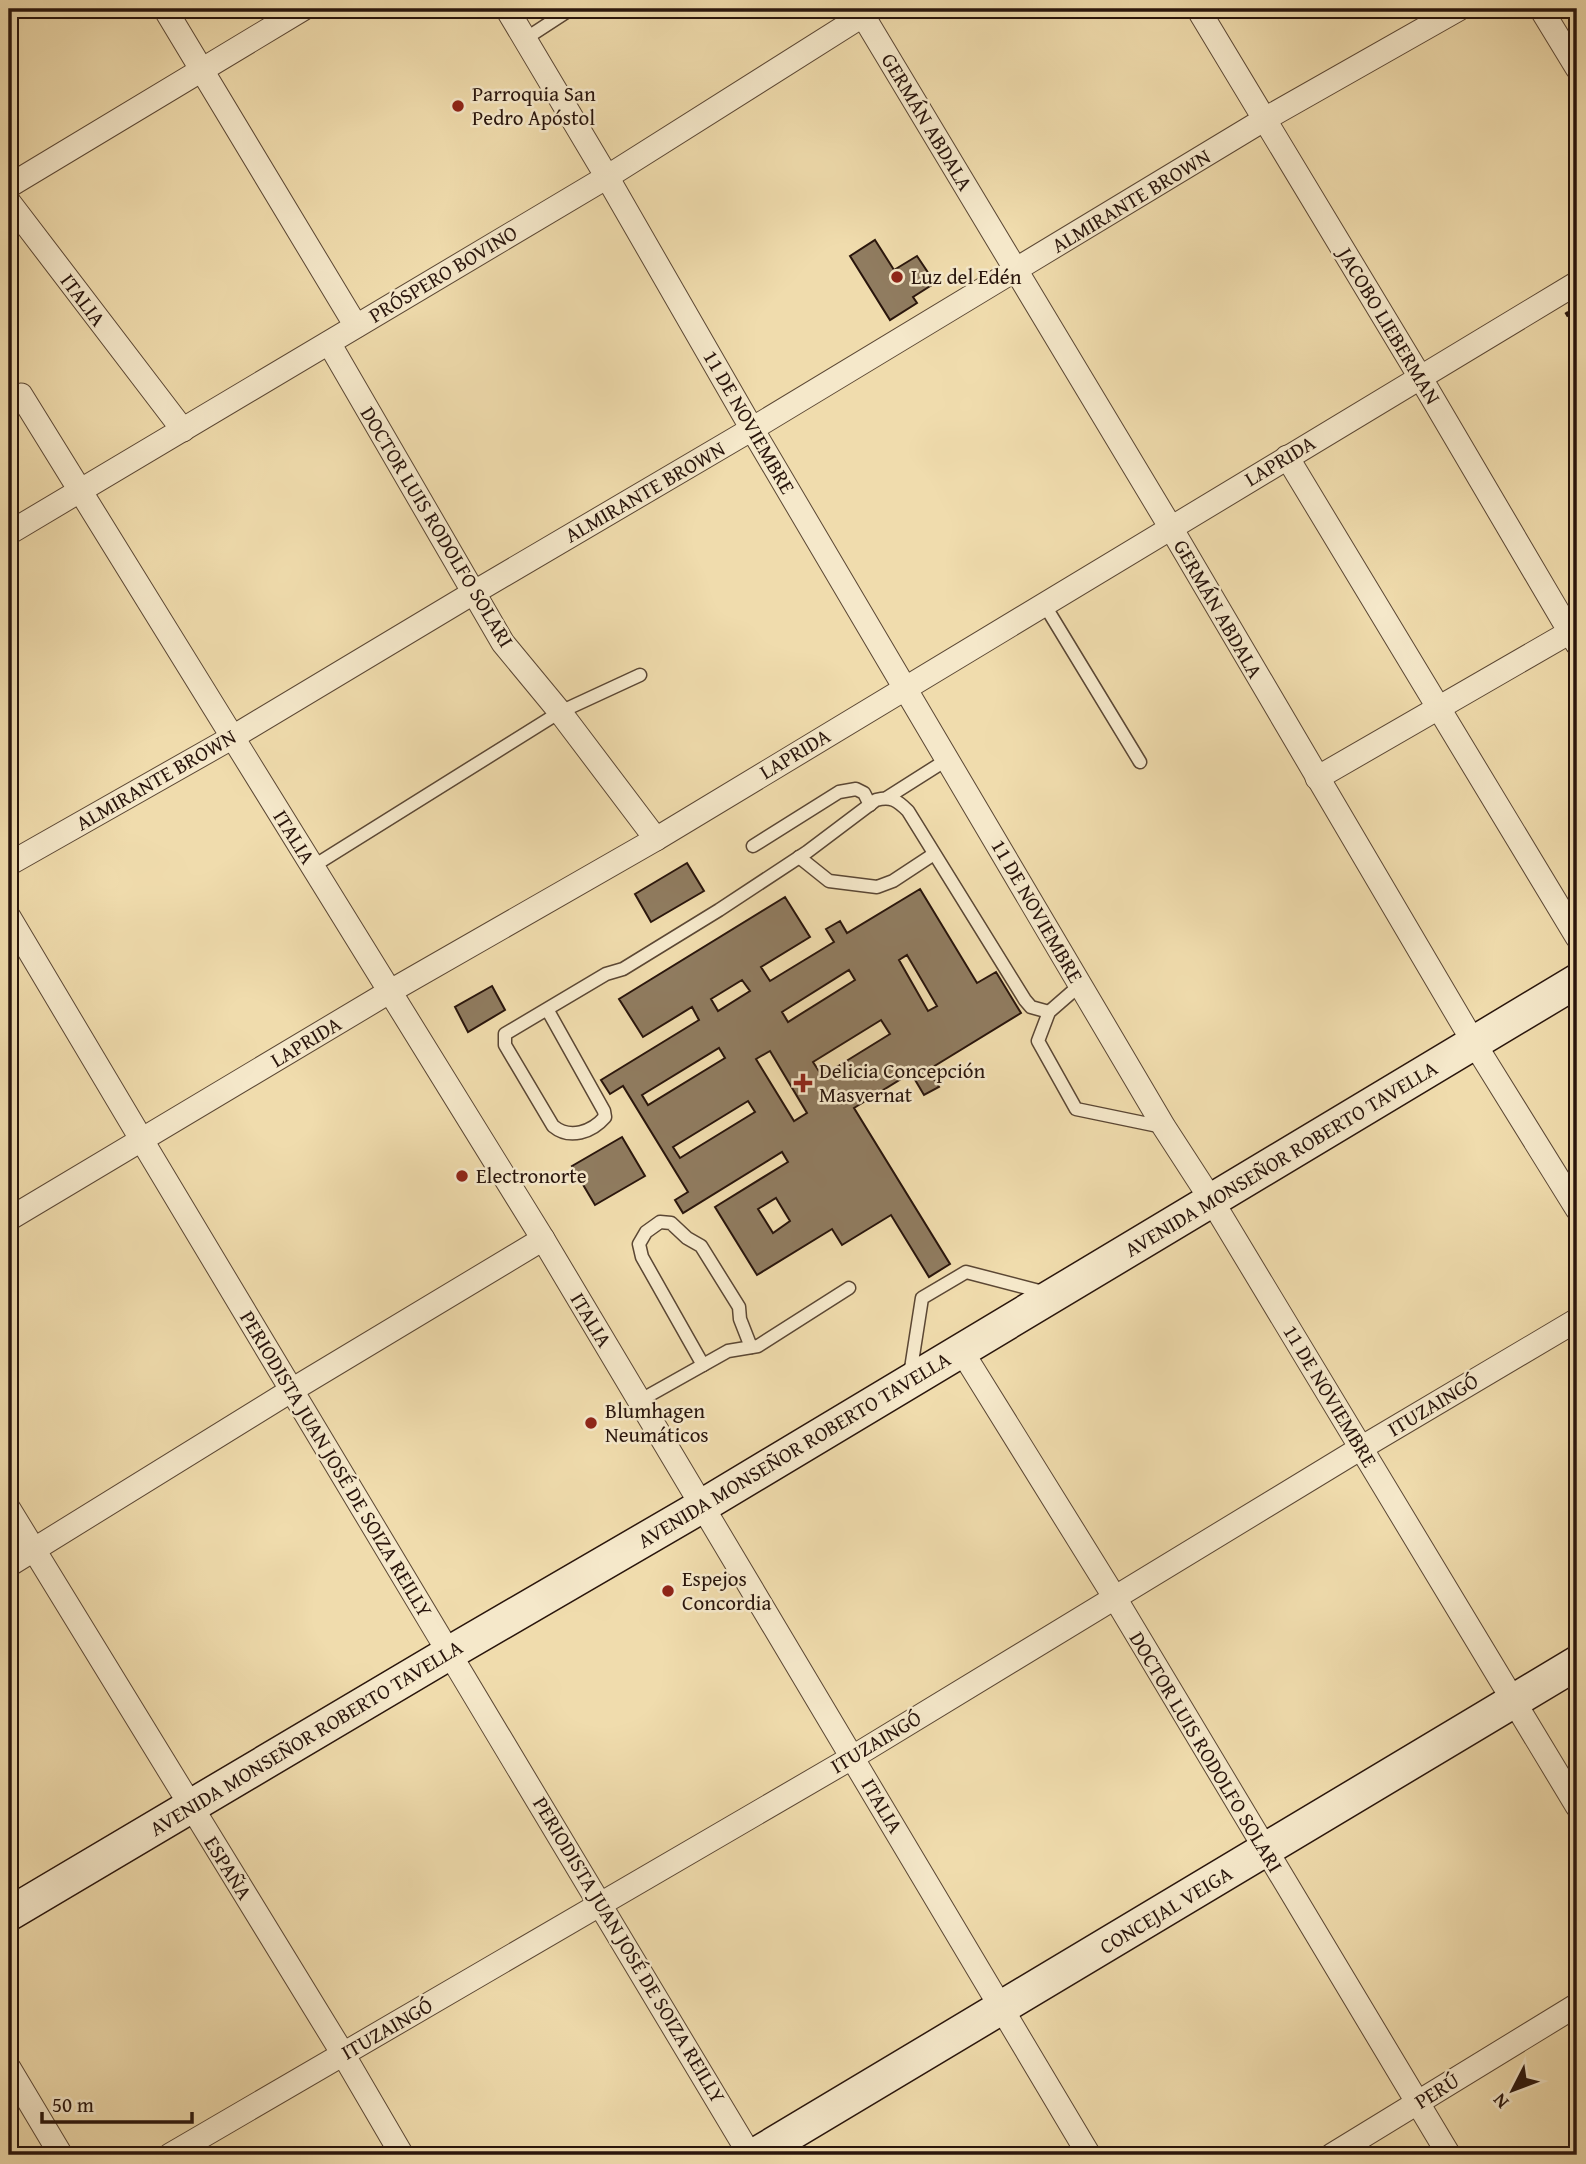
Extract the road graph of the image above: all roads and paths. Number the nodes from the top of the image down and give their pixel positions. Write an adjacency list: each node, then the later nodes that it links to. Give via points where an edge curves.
1 (166, 9): 11 (street)
2 (303, 9): 11 (street)
3 (507, 9): 9 (street, 11 DE NOVIEMBRE)
4 (571, 9): 9 (lane)
5 (1198, 9): 12 (street, JACOBO LIEBERMAN)
6 (1459, 9): 12 (street, ALMIRANTE BROWN)
7 (1542, 9): 10 (street)
8 (865, 11): 13 (street, PRÓSPERO BOVINO); 16 (street, GERMÁN ABDALA)
9 (525, 39): 13 (street, 11 DE NOVIEMBRE)
10 (1577, 68)
11 (202, 69): 14 (street); 18 (street)
12 (1265, 120): 16 (street, ALMIRANTE BROWN); 20 (street, JACOBO LIEBERMAN)
13 (607, 177): 18 (street, PRÓSPERO BOVINO); 22 (street, 11 DE NOVIEMBRE)
14 (9, 186)
15 (9, 202): 23 (street, ITALIA)
16 (1016, 271): 22 (street, ALMIRANTE BROWN); 26 (street, GERMÁN ABDALA)
17 (1577, 283): 20 (street, LAPRIDA)
18 (356, 326): 19 (street, PRÓSPERO BOVINO)
19 (329, 343): 23 (street, PRÓSPERO BOVINO); 28 (street, DOCTOR LUIS RODOLFO SOLARI)
20 (1420, 377): 24 (street, LAPRIDA); 30 (street, JACOBO LIEBERMAN)
21 (21, 396): 25 (street, ITALIA)
22 (752, 429): 28 (street, ALMIRANTE BROWN); 32 (street, 11 DE NOVIEMBRE)
23 (183, 430): 25 (street, PRÓSPERO BOVINO)
24 (1287, 457): 26 (street, LAPRIDA); 33 (street)
25 (81, 491): 27 (street, PRÓSPERO BOVINO); 35 (street, ITALIA)
26 (1171, 528): 29 (street, LAPRIDA); 38 (street, GERMÁN ABDALA)
27 (9, 533)
28 (472, 593): 34 (street, DOCTOR LUIS RODOLFO SOLARI, via 503,643); 35 (street, ALMIRANTE BROWN)
29 (1044, 604): 32 (street, LAPRIDA); 37 (lane)
30 (1575, 634): 33 (street)
31 (640, 675): 34 (lane)
32 (906, 687): 36 (street, 11 DE NOVIEMBRE); 41 (street, LAPRIDA)
33 (1440, 707): 38 (street); 48 (street)
34 (560, 712): 41 (street, DOCTOR LUIS RODOLFO SOLARI); 46 (lane)
35 (233, 737): 45 (street, ALMIRANTE BROWN); 46 (street, ITALIA)
36 (947, 759): 39 (lane); 50 (street, 11 DE NOVIEMBRE)
37 (1140, 762)
38 (1317, 778): 54 (street, GERMÁN ABDALA)
39 (888, 797): 40 (lane); 43 (lane, via 908,811)
40 (870, 804): 42 (lane, via 856,789 839,792); 44 (lane)
41 (656, 838): 51 (street, LAPRIDA)
42 (753, 846)
43 (934, 854): 44 (lane, via 877,887 829,881); 53 (lane, via 1025,1000 1031,1007)
44 (799, 857): 52 (lane, via 623,969)
45 (9, 864)
46 (312, 867): 51 (street, ITALIA)
47 (9, 917): 56 (street, PERIODISTA JUAN JOSÉ DE SOIZA REILLY)
48 (1577, 937)
49 (1577, 981): 54 (main road, AVENIDA MONSEÑOR ROBERTO TAVELLA)
50 (1080, 985): 53 (lane); 55 (street, 11 DE NOVIEMBRE)
51 (389, 992): 56 (street, LAPRIDA); 60 (street, ITALIA)
52 (547, 1009): 52 (lane, via 505,1034 505,1045 553,1126 570,1135 579,1134 601,1121 604,1111)
53 (1049, 1012): 55 (lane, via 1038,1041 1076,1110)
54 (1474, 1043): 57 (main road, AVENIDA MONSEÑOR ROBERTO TAVELLA); 58 (street, GERMÁN ABDALA)
55 (1164, 1127): 57 (street, 11 DE NOVIEMBRE)
56 (141, 1140): 59 (street, LAPRIDA); 68 (street, PERIODISTA JUAN JOSÉ DE SOIZA REILLY)
57 (1212, 1201): 62 (main road, AVENIDA MONSEÑOR ROBERTO TAVELLA); 70 (street, 11 DE NOVIEMBRE)
58 (1577, 1209)
59 (9, 1219)
60 (543, 1239): 68 (street); 69 (street, ITALIA)
61 (849, 1288): 64 (lane)
62 (1054, 1295): 65 (main road, AVENIDA MONSEÑOR ROBERTO TAVELLA); 67 (lane, via 966,1272 955,1278 922,1298)
63 (1577, 1321): 70 (street, ITUZAINGÓ)
64 (751, 1347): 66 (lane, via 728,1351); 66 (lane, via 739,1307 701,1246 671,1223 660,1222 639,1244 642,1257)
65 (961, 1350): 67 (main road, AVENIDA MONSEÑOR ROBERTO TAVELLA); 75 (street, DOCTOR LUIS RODOLFO SOLARI)
66 (703, 1365): 69 (lane)
67 (909, 1382): 71 (main road, AVENIDA MONSEÑOR ROBERTO TAVELLA)
68 (292, 1390): 73 (street); 76 (street, PERIODISTA JUAN JOSÉ DE SOIZA REILLY)
69 (639, 1401): 71 (street, ITALIA)
70 (1361, 1448): 75 (street, ITUZAINGÓ); 78 (street, 11 DE NOVIEMBRE)
71 (702, 1506): 76 (main road, AVENIDA MONSEÑOR ROBERTO TAVELLA); 79 (street, ITALIA)
72 (9, 1509): 73 (street, ESPAÑA)
73 (34, 1550): 74 (street); 81 (street, ESPAÑA)
74 (9, 1565)
75 (1115, 1598): 79 (street, ITUZAINGÓ); 82 (street, DOCTOR LUIS RODOLFO SOLARI)
76 (451, 1652): 81 (main road, AVENIDA MONSEÑOR ROBERTO TAVELLA); 83 (street, PERIODISTA JUAN JOSÉ DE SOIZA REILLY)
77 (1577, 1663): 78 (main road, CONCEJAL VEIGA)
78 (1515, 1700): 80 (street, 11 DE NOVIEMBRE); 82 (main road, CONCEJAL VEIGA)
79 (853, 1757): 83 (street, ITUZAINGÓ); 86 (street, ITALIA)
80 (1577, 1806)
81 (190, 1807): 84 (main road, AVENIDA MONSEÑOR ROBERTO TAVELLA); 87 (street, ESPAÑA)
82 (1265, 1850): 86 (main road, CONCEJAL VEIGA); 89 (street, DOCTOR LUIS RODOLFO SOLARI)
83 (602, 1903): 87 (street, ITUZAINGÓ); 93 (street, PERIODISTA JUAN JOSÉ DE SOIZA REILLY)
84 (9, 1914)
85 (1577, 2005): 89 (street, PERÚ)
86 (1002, 2008): 93 (main road, CONCEJAL VEIGA); 94 (street, ITALIA)
87 (343, 2054): 91 (street, ITUZAINGÓ); 92 (street, ESPAÑA)
88 (9, 2068): 90 (street)
89 (1418, 2103): 95 (street, PERÚ); 96 (street, DOCTOR LUIS RODOLFO SOLARI)
90 (61, 2155)
91 (170, 2155)
92 (402, 2155)
93 (752, 2155)
94 (1089, 2155)
95 (1332, 2155)
96 (1449, 2155)

